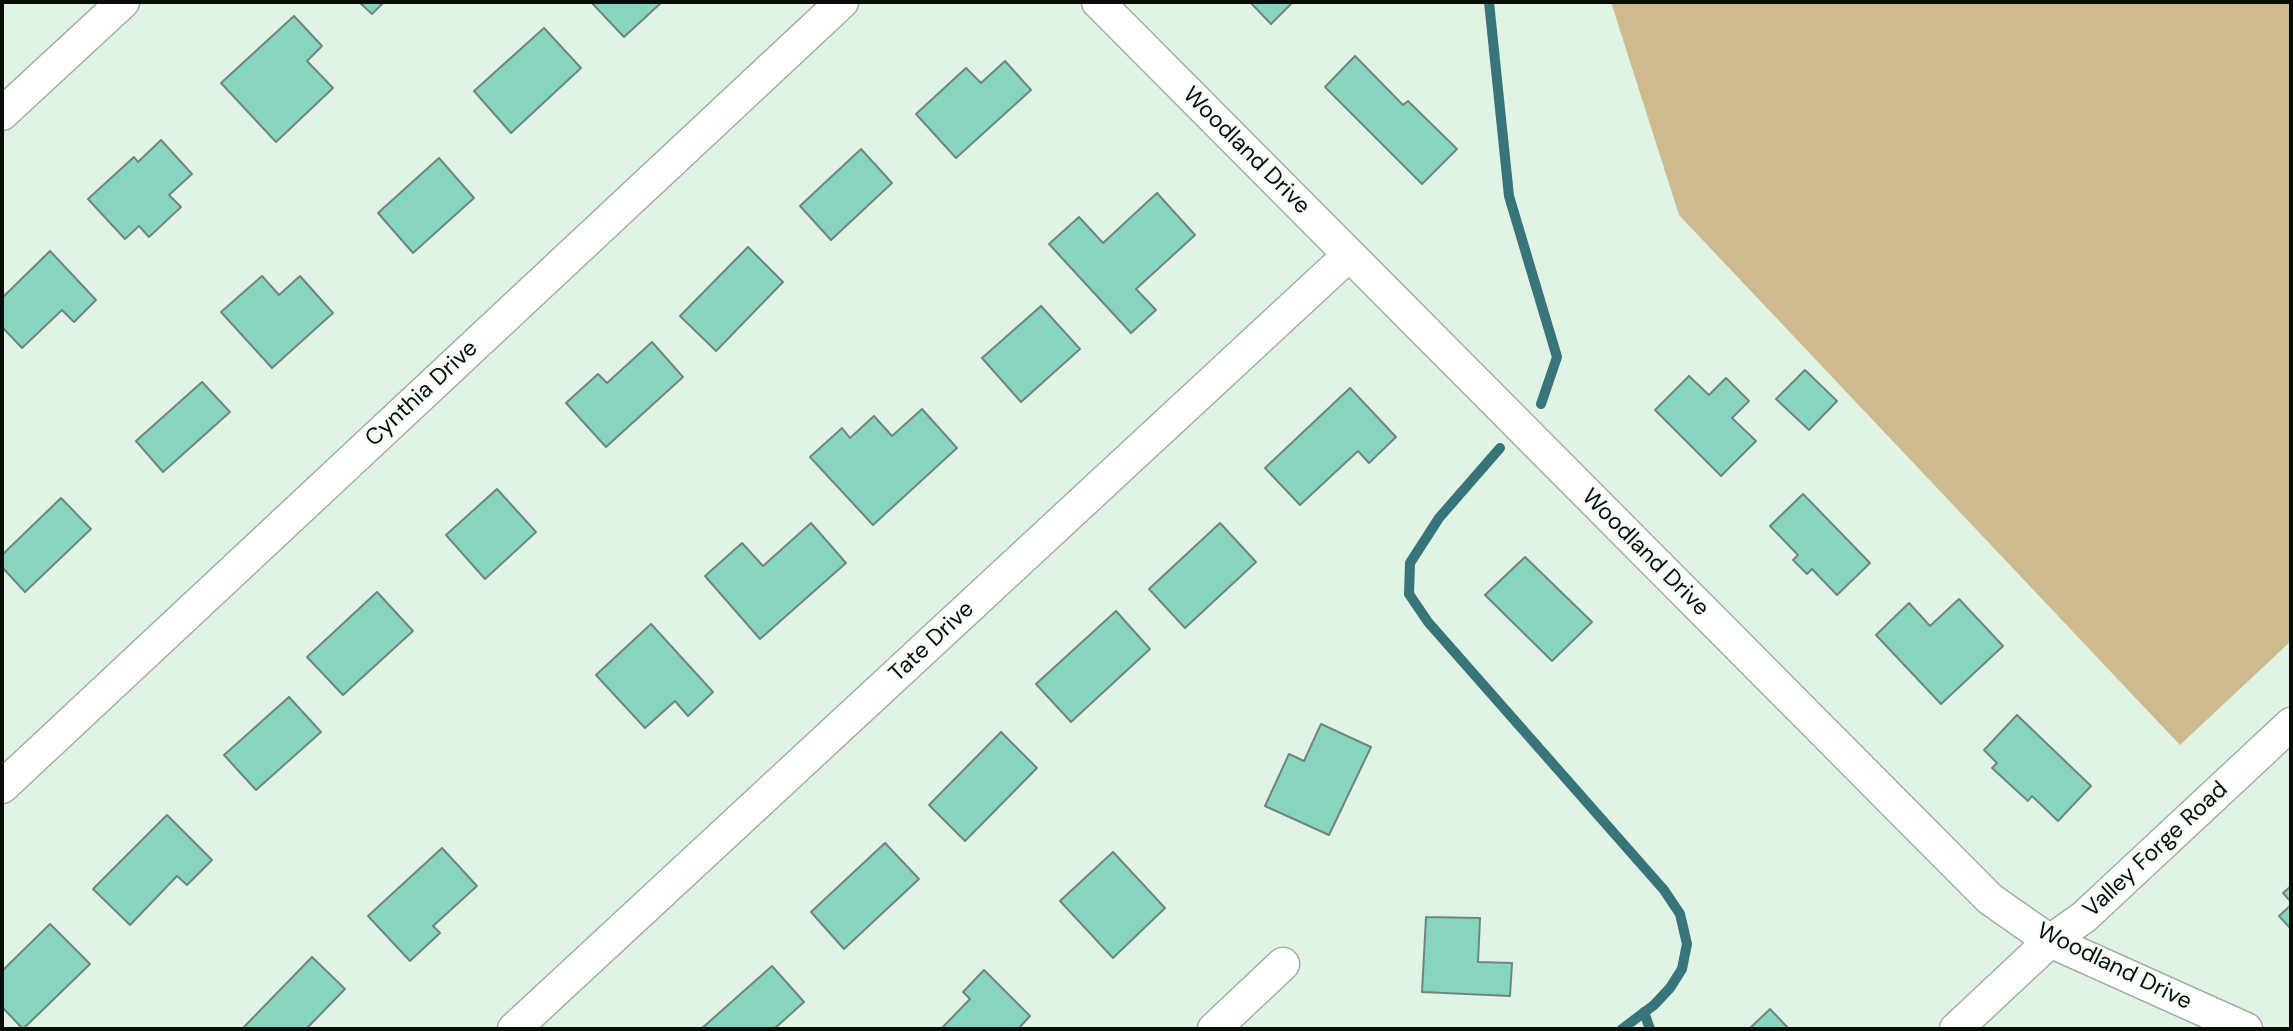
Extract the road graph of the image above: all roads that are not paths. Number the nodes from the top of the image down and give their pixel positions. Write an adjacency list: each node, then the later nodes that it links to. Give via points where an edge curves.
1 (123, 2): 4 (street)
2 (842, 2): 7 (street, Cynthia Drive)
3 (1098, 2): 5 (street, Woodland Drive)
4 (2, 114)
5 (1349, 255): 8 (street, Woodland Drive, via 1990,899); 10 (street, Tate Drive)
6 (2291, 724): 8 (street, Valley Forge Road, via 2084,917)
7 (2, 787)
8 (2050, 941): 12 (street, Valley Forge Road); 13 (street, Woodland Drive)
9 (1283, 964): 11 (street)
10 (514, 1029)
11 (1214, 1029)
12 (1956, 1029)
13 (2246, 1029)

